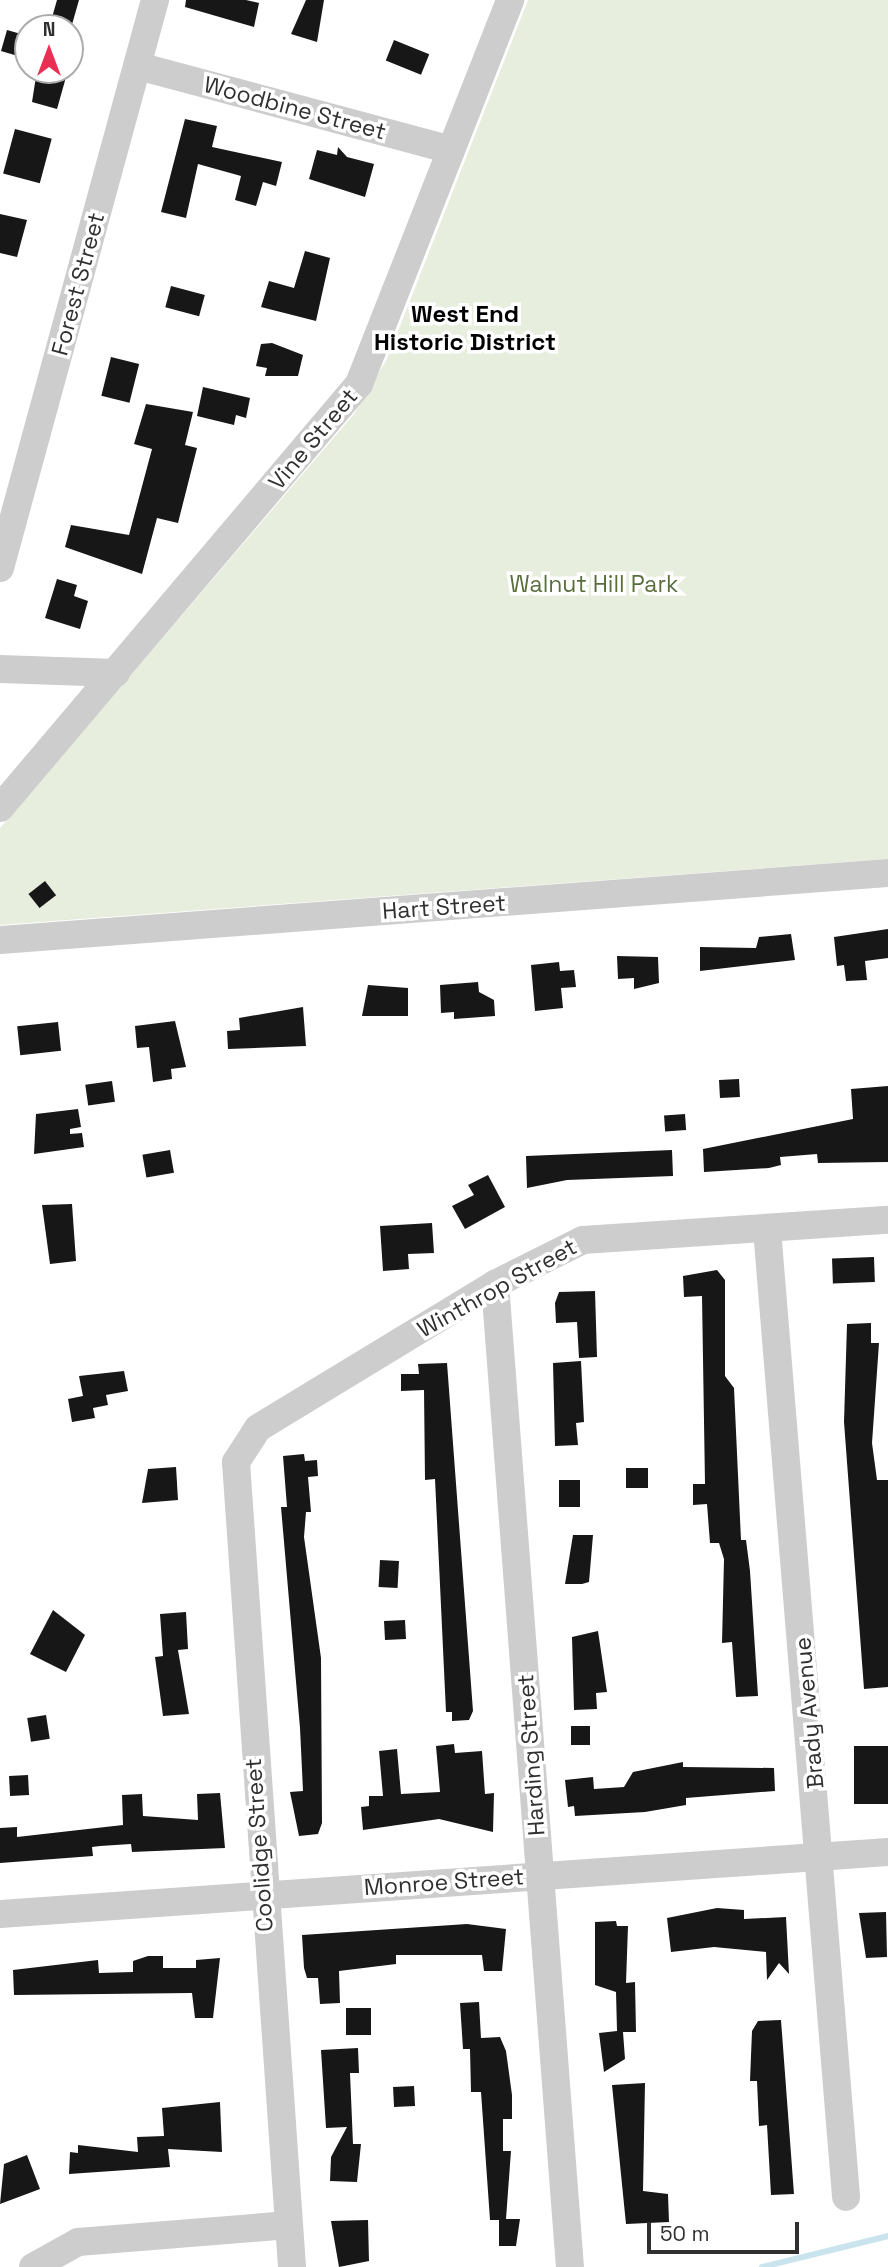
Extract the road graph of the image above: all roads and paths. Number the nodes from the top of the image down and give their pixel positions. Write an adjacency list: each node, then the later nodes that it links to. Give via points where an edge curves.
1 (155, 0): 3 (street, Forest Street)
2 (510, 0): 4 (street, Vine Street)
3 (138, 65): 4 (street, Woodbine Street); 5 (street, Forest Street)
4 (451, 150): 7 (street, Vine Street, via 359,384)
5 (0, 568)
6 (0, 669): 7 (street)
7 (116, 673): 8 (street, Vine Street)
8 (0, 808)
9 (888, 873): 10 (street, Hart Street)
10 (0, 940)
11 (888, 1220): 12 (street, Winthrop Street)
12 (767, 1229): 13 (street, Winthrop Street, via 583,1240); 16 (street, Brady Avenue)
13 (495, 1284): 14 (street, Winthrop Street); 17 (street, Harding Street)
14 (258, 1429): 18 (street, Coolidge Street, via 236,1462)
15 (888, 1853): 16 (street, Monroe Street)
16 (821, 1857): 17 (street, Monroe Street); 20 (street, Brady Avenue)
17 (541, 1876): 18 (street, Monroe Street); 24 (street, Harding Street)
18 (262, 1894): 19 (street, Monroe Street); 21 (street, Coolidge Street)
19 (0, 1914)
20 (846, 2197)
21 (288, 2225): 22 (street, via 78,2242); 23 (street, Coolidge Street)
22 (33, 2267)
23 (292, 2267)
24 (570, 2267)

